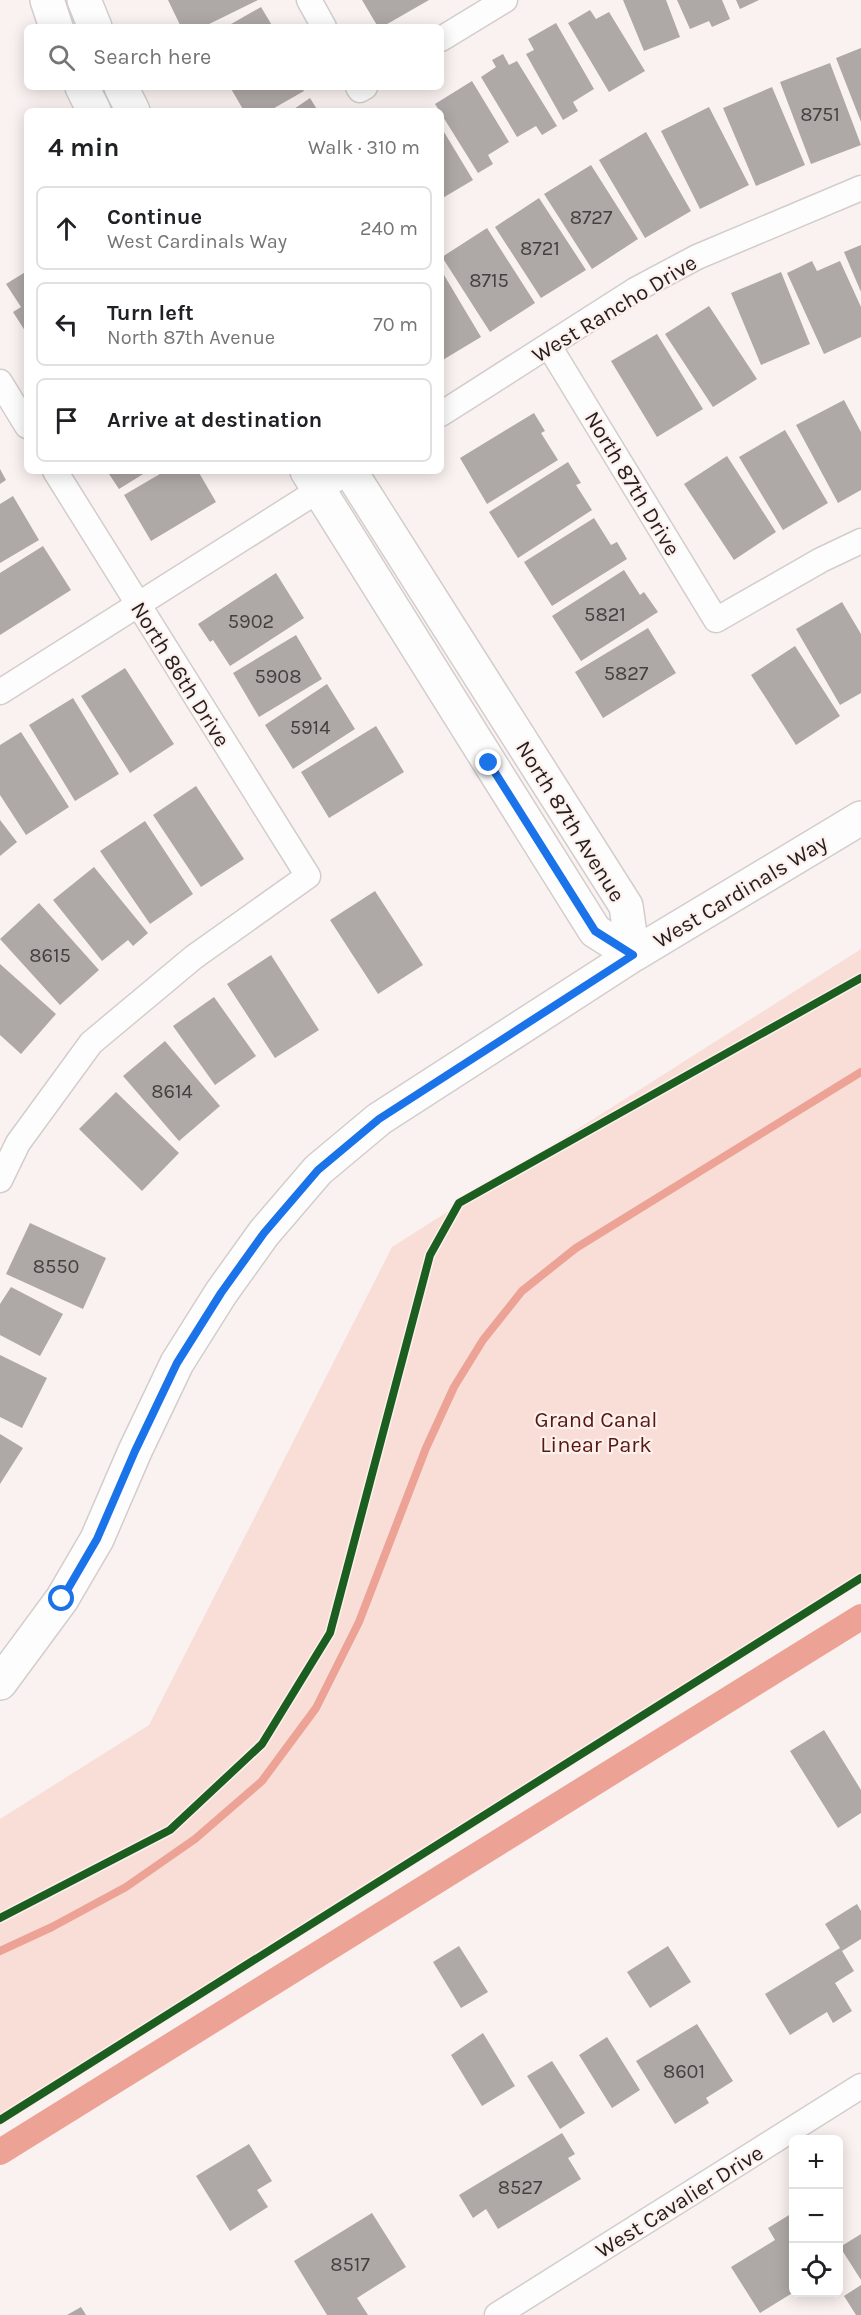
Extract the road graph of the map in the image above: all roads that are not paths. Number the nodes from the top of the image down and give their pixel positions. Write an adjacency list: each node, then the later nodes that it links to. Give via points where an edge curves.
1 (47, 0): 5 (street)
2 (84, 0): 6 (street)
3 (309, 0): 7 (street)
4 (505, 0): 8 (street)
5 (55, 24)
6 (94, 24)
7 (322, 24)
8 (444, 37)
9 (84, 90): 11 (street)
10 (122, 90): 12 (street)
11 (92, 108)
12 (132, 108)
13 (861, 188): 14 (street, West Rancho Drive, via 697,257 635,290)
14 (549, 346): 16 (street, West Rancho Drive); 22 (street, North 87th Drive, via 716,620)
15 (0, 382): 17 (street)
16 (444, 412)
17 (24, 421)
18 (57, 474): 23 (street, North 86th Drive)
19 (337, 474): 21 (street)
20 (351, 474): 26 (street, North 87th Avenue, via 626,906)
21 (313, 480): 23 (street); 26 (street, North 87th Avenue, via 595,931)
22 (861, 541)
23 (137, 604): 24 (street); 27 (street, North 86th Drive, via 308,876 194,957 91,1043 18,1143)
24 (0, 692)
25 (861, 818): 26 (street, West Cardinals Way)
26 (633, 955): 28 (street, West Cardinals Way, via 379,1119 311,1179 264,1233 177,1363 97,1539 62,1599)
27 (0, 1180)
28 (0, 1683)
29 (861, 2086): 30 (street, West Cavalier Drive)
30 (497, 2315)

